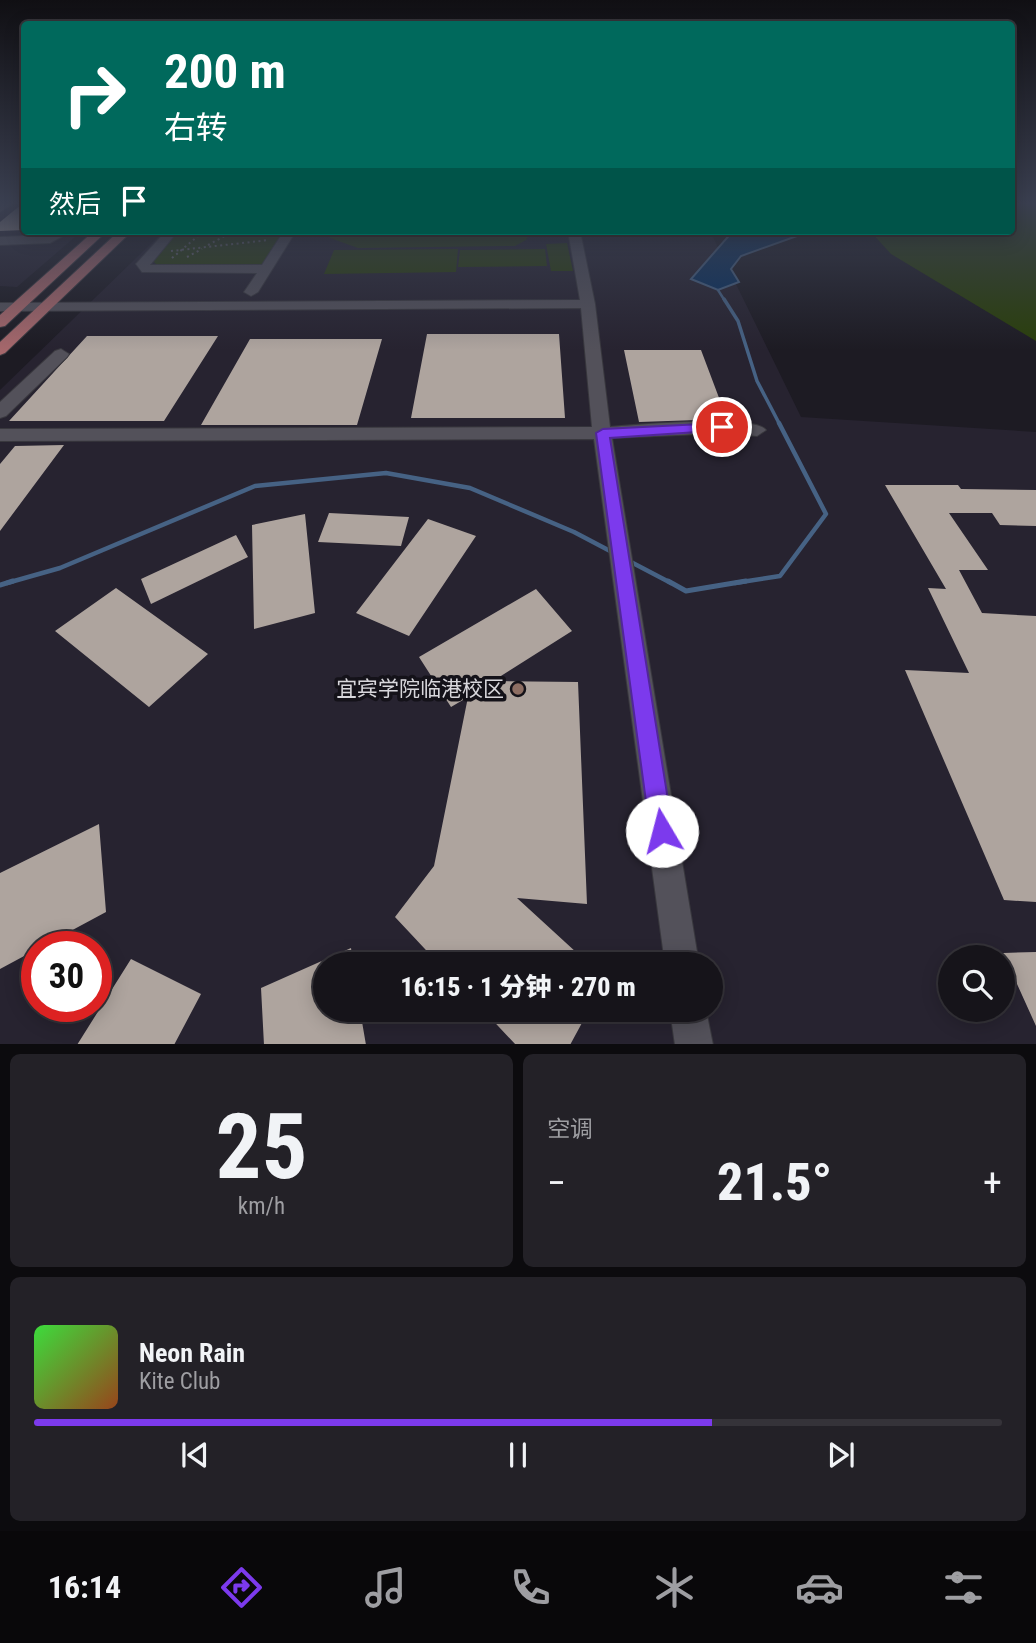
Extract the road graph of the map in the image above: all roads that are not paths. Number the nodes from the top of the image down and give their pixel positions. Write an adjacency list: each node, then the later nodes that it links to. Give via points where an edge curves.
1 (77, 253): 9 (main road)
2 (103, 253): 10 (main road)
3 (152, 253): 6 (street, via 142,264 148,269)
4 (276, 253): 6 (street)
5 (578, 253): 11 (street)
6 (266, 269): 7 (street)
7 (251, 292): 10 (street); 11 (street)
8 (0, 293): 9 (street)
9 (33, 293): 10 (street); 13 (main road)
10 (62, 293): 14 (main road)
11 (586, 297): 14 (street); 20 (street)
12 (0, 307): 13 (street)
13 (18, 307): 14 (street); 15 (main road)
14 (47, 307): 16 (main road)
15 (0, 323)
16 (0, 350)
17 (61, 354): 18 (street)
18 (0, 412)
19 (757, 430): 20 (street, via 722,427)
20 (603, 433): 21 (street); 22 (street)
21 (0, 435)
22 (680, 952)
23 (690, 1022): 24 (street)
24 (694, 1044)

